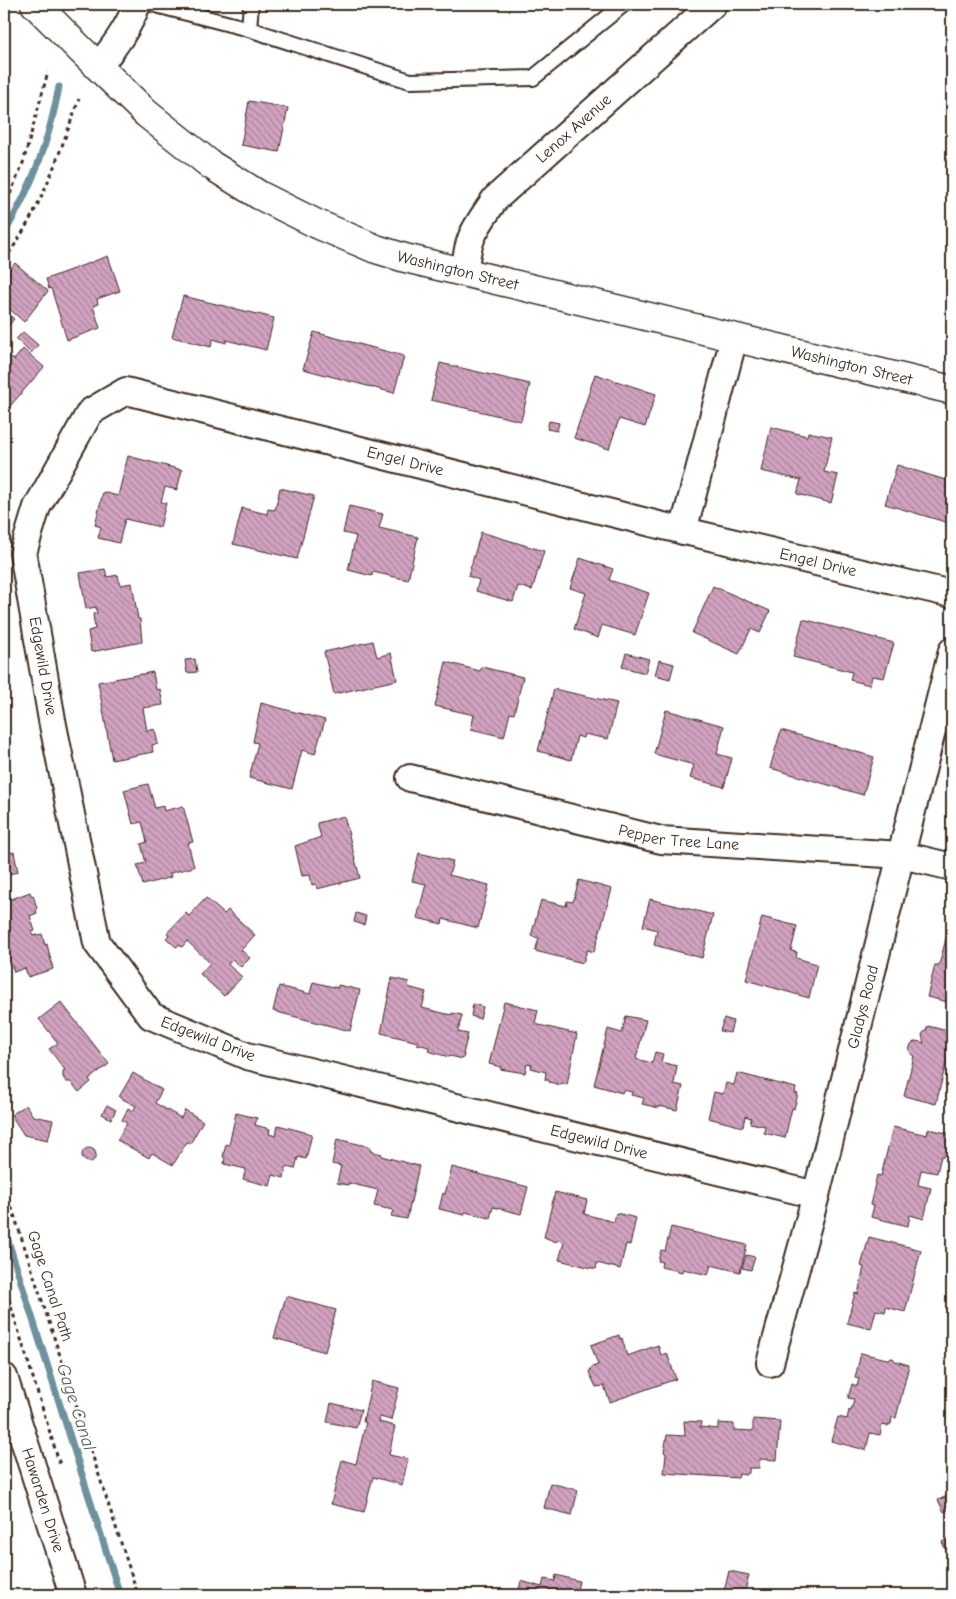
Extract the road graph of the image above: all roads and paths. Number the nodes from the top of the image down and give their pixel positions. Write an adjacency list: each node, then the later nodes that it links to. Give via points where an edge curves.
1 (35, 4): 8 (main road, Washington Street)
2 (137, 4): 8 (street, via 121,36)
3 (152, 4): 7 (lane)
4 (251, 4): 7 (lane)
5 (624, 4): 7 (lane, via 532,78 410,81)
6 (713, 4): 13 (street, Lenox Avenue, via 496,199 472,232 466,251)
7 (249, 30)
8 (98, 67): 13 (main road, Washington Street, via 147,114 212,165 259,195 376,248)
9 (48, 72): 11 (path, via 23,163)
10 (79, 100): 12 (path, via 52,174)
11 (4, 209)
12 (4, 260)
13 (465, 272): 14 (main road, Washington Street)
14 (734, 338): 15 (main road, Washington Street); 17 (street)
15 (952, 390)
16 (126, 391): 17 (street, Engel Drive); 24 (street, Edgewild Drive, via 90,412 37,507 23,553 52,720 97,943 151,1016 247,1056)
17 (683, 531): 18 (street, Engel Drive)
18 (952, 594)
19 (952, 651): 21 (street, Gladys Road)
20 (410, 778): 21 (street, Pepper Tree Lane, via 661,840)
21 (902, 855): 22 (street, Pepper Tree Lane); 24 (street, Gladys Road)
22 (952, 867)
23 (4, 1184): 30 (path, Gage Canal Path)
24 (816, 1195): 26 (street, Gladys Road)
25 (4, 1284): 28 (path)
26 (770, 1363)
27 (4, 1377): 29 (street, Hawarden Drive)
28 (62, 1474)
29 (72, 1595)
30 (138, 1595)

